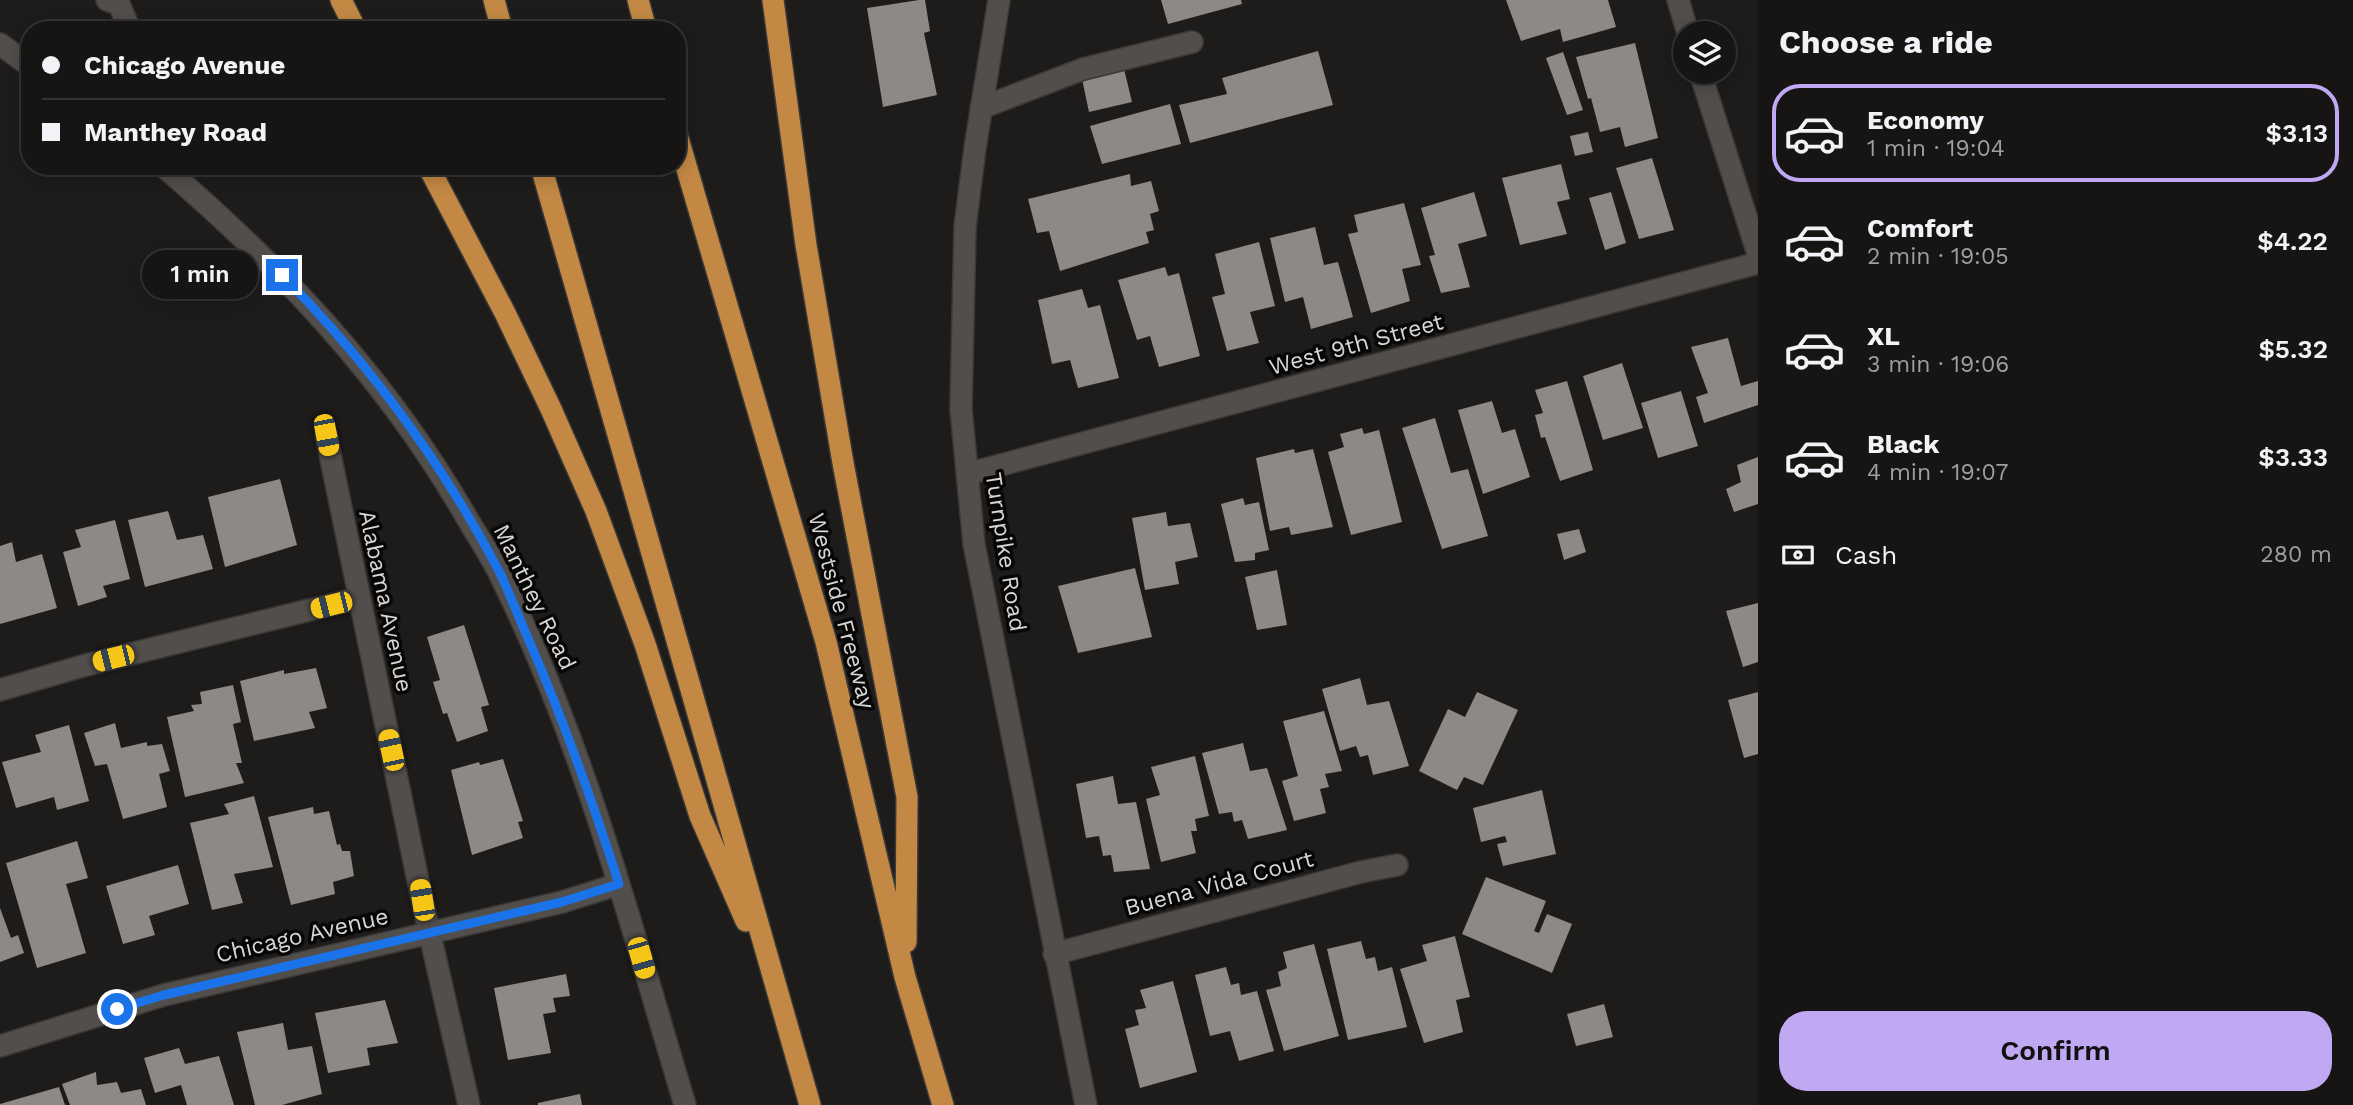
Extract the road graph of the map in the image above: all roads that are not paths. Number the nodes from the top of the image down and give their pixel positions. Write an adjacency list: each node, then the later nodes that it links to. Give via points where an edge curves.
1 (107, 0): 8 (street, via 119,4)
2 (341, 0): 9 (highway)
3 (494, 0): 10 (highway)
4 (638, 0): 11 (highway)
5 (773, 0): 32 (highway, via 813,286 907,797)
6 (999, 0): 17 (street, Turnpike Road)
7 (1678, 0): 12 (street)
8 (126, 21)
9 (352, 21)
10 (500, 21)
11 (644, 21)
12 (1684, 21)
13 (1192, 42): 17 (street, via 1083,69)
14 (0, 44): 15 (street)
15 (21, 59)
16 (1704, 84): 22 (street)
17 (981, 108): 25 (street, Turnpike Road, via 965,227 961,408)
18 (686, 166): 32 (highway, Westside Freeway, via 826,642)
19 (174, 175): 29 (street, Manthey Road, via 300,294 380,386 445,480 500,574 552,693)
20 (433, 175): 33 (highway, via 505,313 596,511 700,816)
21 (544, 175): 33 (highway)
22 (1758, 254)
23 (1758, 263): 25 (street, West 9th Street)
24 (326, 435): 26 (street, Alabama Avenue)
25 (967, 474): 31 (street, Turnpike Road, via 974,544)
26 (358, 598): 27 (street); 30 (street, Alabama Avenue)
27 (0, 690)
28 (1397, 865): 31 (street, Buena Vida Court)
29 (619, 884): 30 (street, Chicago Avenue); 36 (street, Manthey Road)
30 (430, 932): 34 (street, Chicago Avenue, via 164,995); 35 (street, Alabama Avenue)
31 (1055, 954): 39 (street, Turnpike Road)
32 (905, 977): 38 (highway, Westside Freeway)
33 (779, 997): 37 (highway)
34 (0, 1046)
35 (469, 1105)
36 (685, 1105)
37 (810, 1105)
38 (943, 1105)
39 (1086, 1105)

